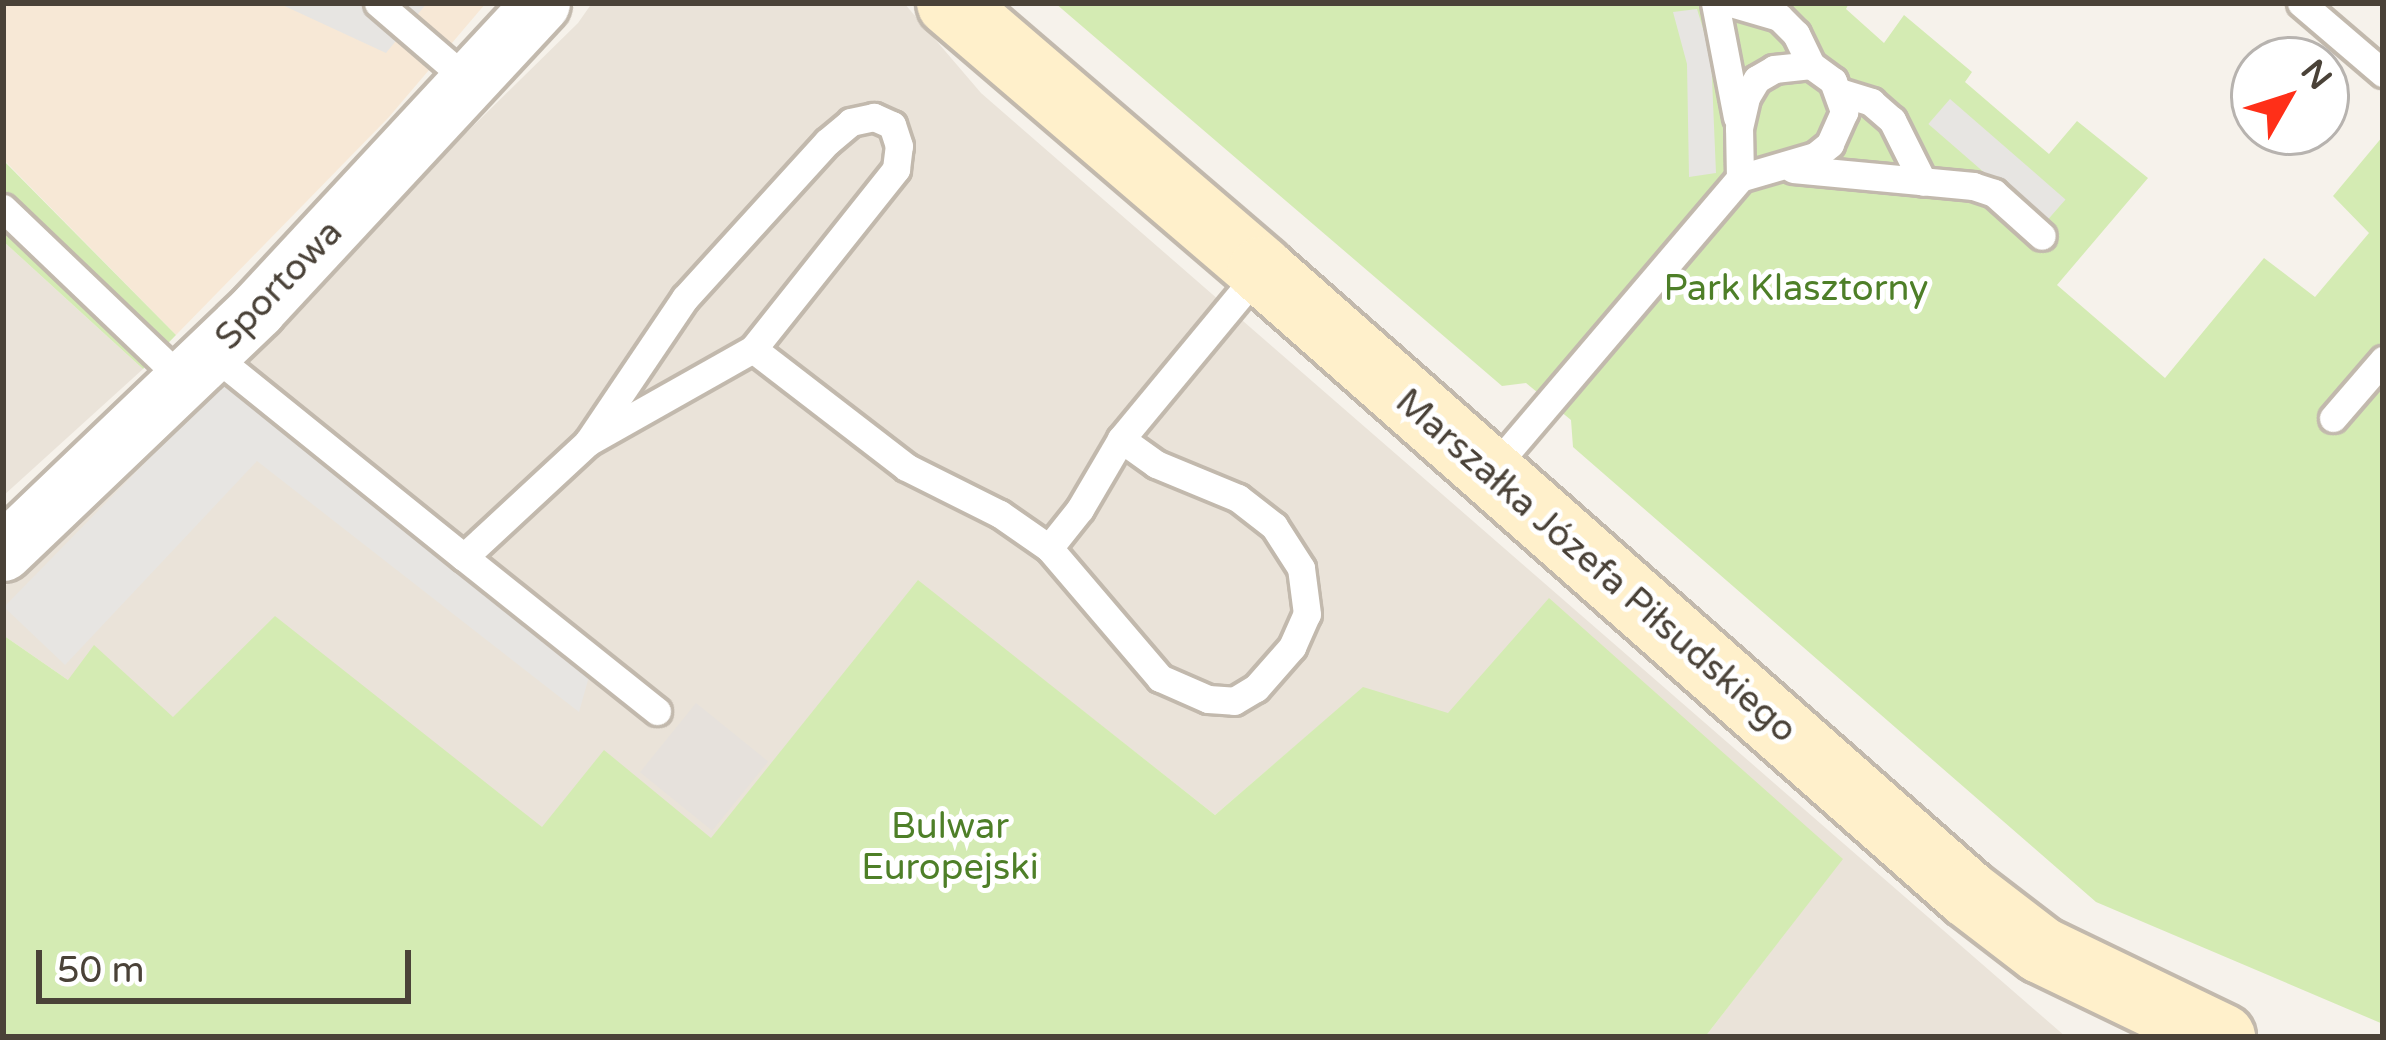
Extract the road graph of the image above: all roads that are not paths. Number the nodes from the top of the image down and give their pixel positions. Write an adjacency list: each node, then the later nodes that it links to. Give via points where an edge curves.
1 (378, 3): 10 (lane)
2 (541, 3): 10 (street, Sportowa)
3 (950, 3): 7 (main road, Marszałka Józefa Piłsudskiego)
4 (1714, 3): 12 (lane)
5 (1731, 3): 8 (lane, via 1779,17)
6 (2301, 3): 9 (lane)
7 (988, 25): 18 (main road, Marszałka Józefa Piłsudskiego)
8 (1811, 64): 11 (lane); 12 (lane, via 1757,79)
9 (2383, 73)
10 (471, 83): 21 (street, Sportowa)
11 (1839, 92): 13 (lane, via 1844,112 1830,144); 15 (lane, via 1871,102 1892,120)
12 (1738, 128): 14 (lane)
13 (1788, 168): 14 (lane); 15 (lane)
14 (1740, 178): 25 (lane)
15 (1923, 182): 17 (lane, via 1994,193)
16 (3, 208): 21 (lane)
17 (2042, 236)
18 (1261, 270): 23 (lane); 25 (main road, Marszałka Józefa Piłsudskiego)
19 (753, 349): 24 (lane); 24 (lane, via 896,169 892,125 874,117 851,122 826,142 685,298); 26 (lane, via 906,467)
20 (2383, 360): 22 (lane)
21 (198, 368): 27 (street, Sportowa); 28 (lane)
22 (2333, 418)
23 (1121, 439): 26 (lane); 26 (lane, via 1156,464 1238,498 1274,526 1301,568 1306,614 1292,647 1256,688 1234,701 1208,699 1160,678)
24 (588, 442): 28 (lane)
25 (1490, 472): 30 (main road, Marszałka Józefa Piłsudskiego, via 1968,894 2041,950)
26 (1049, 548)
27 (3, 552)
28 (464, 557): 29 (lane)
29 (657, 711)
30 (2222, 1037)

